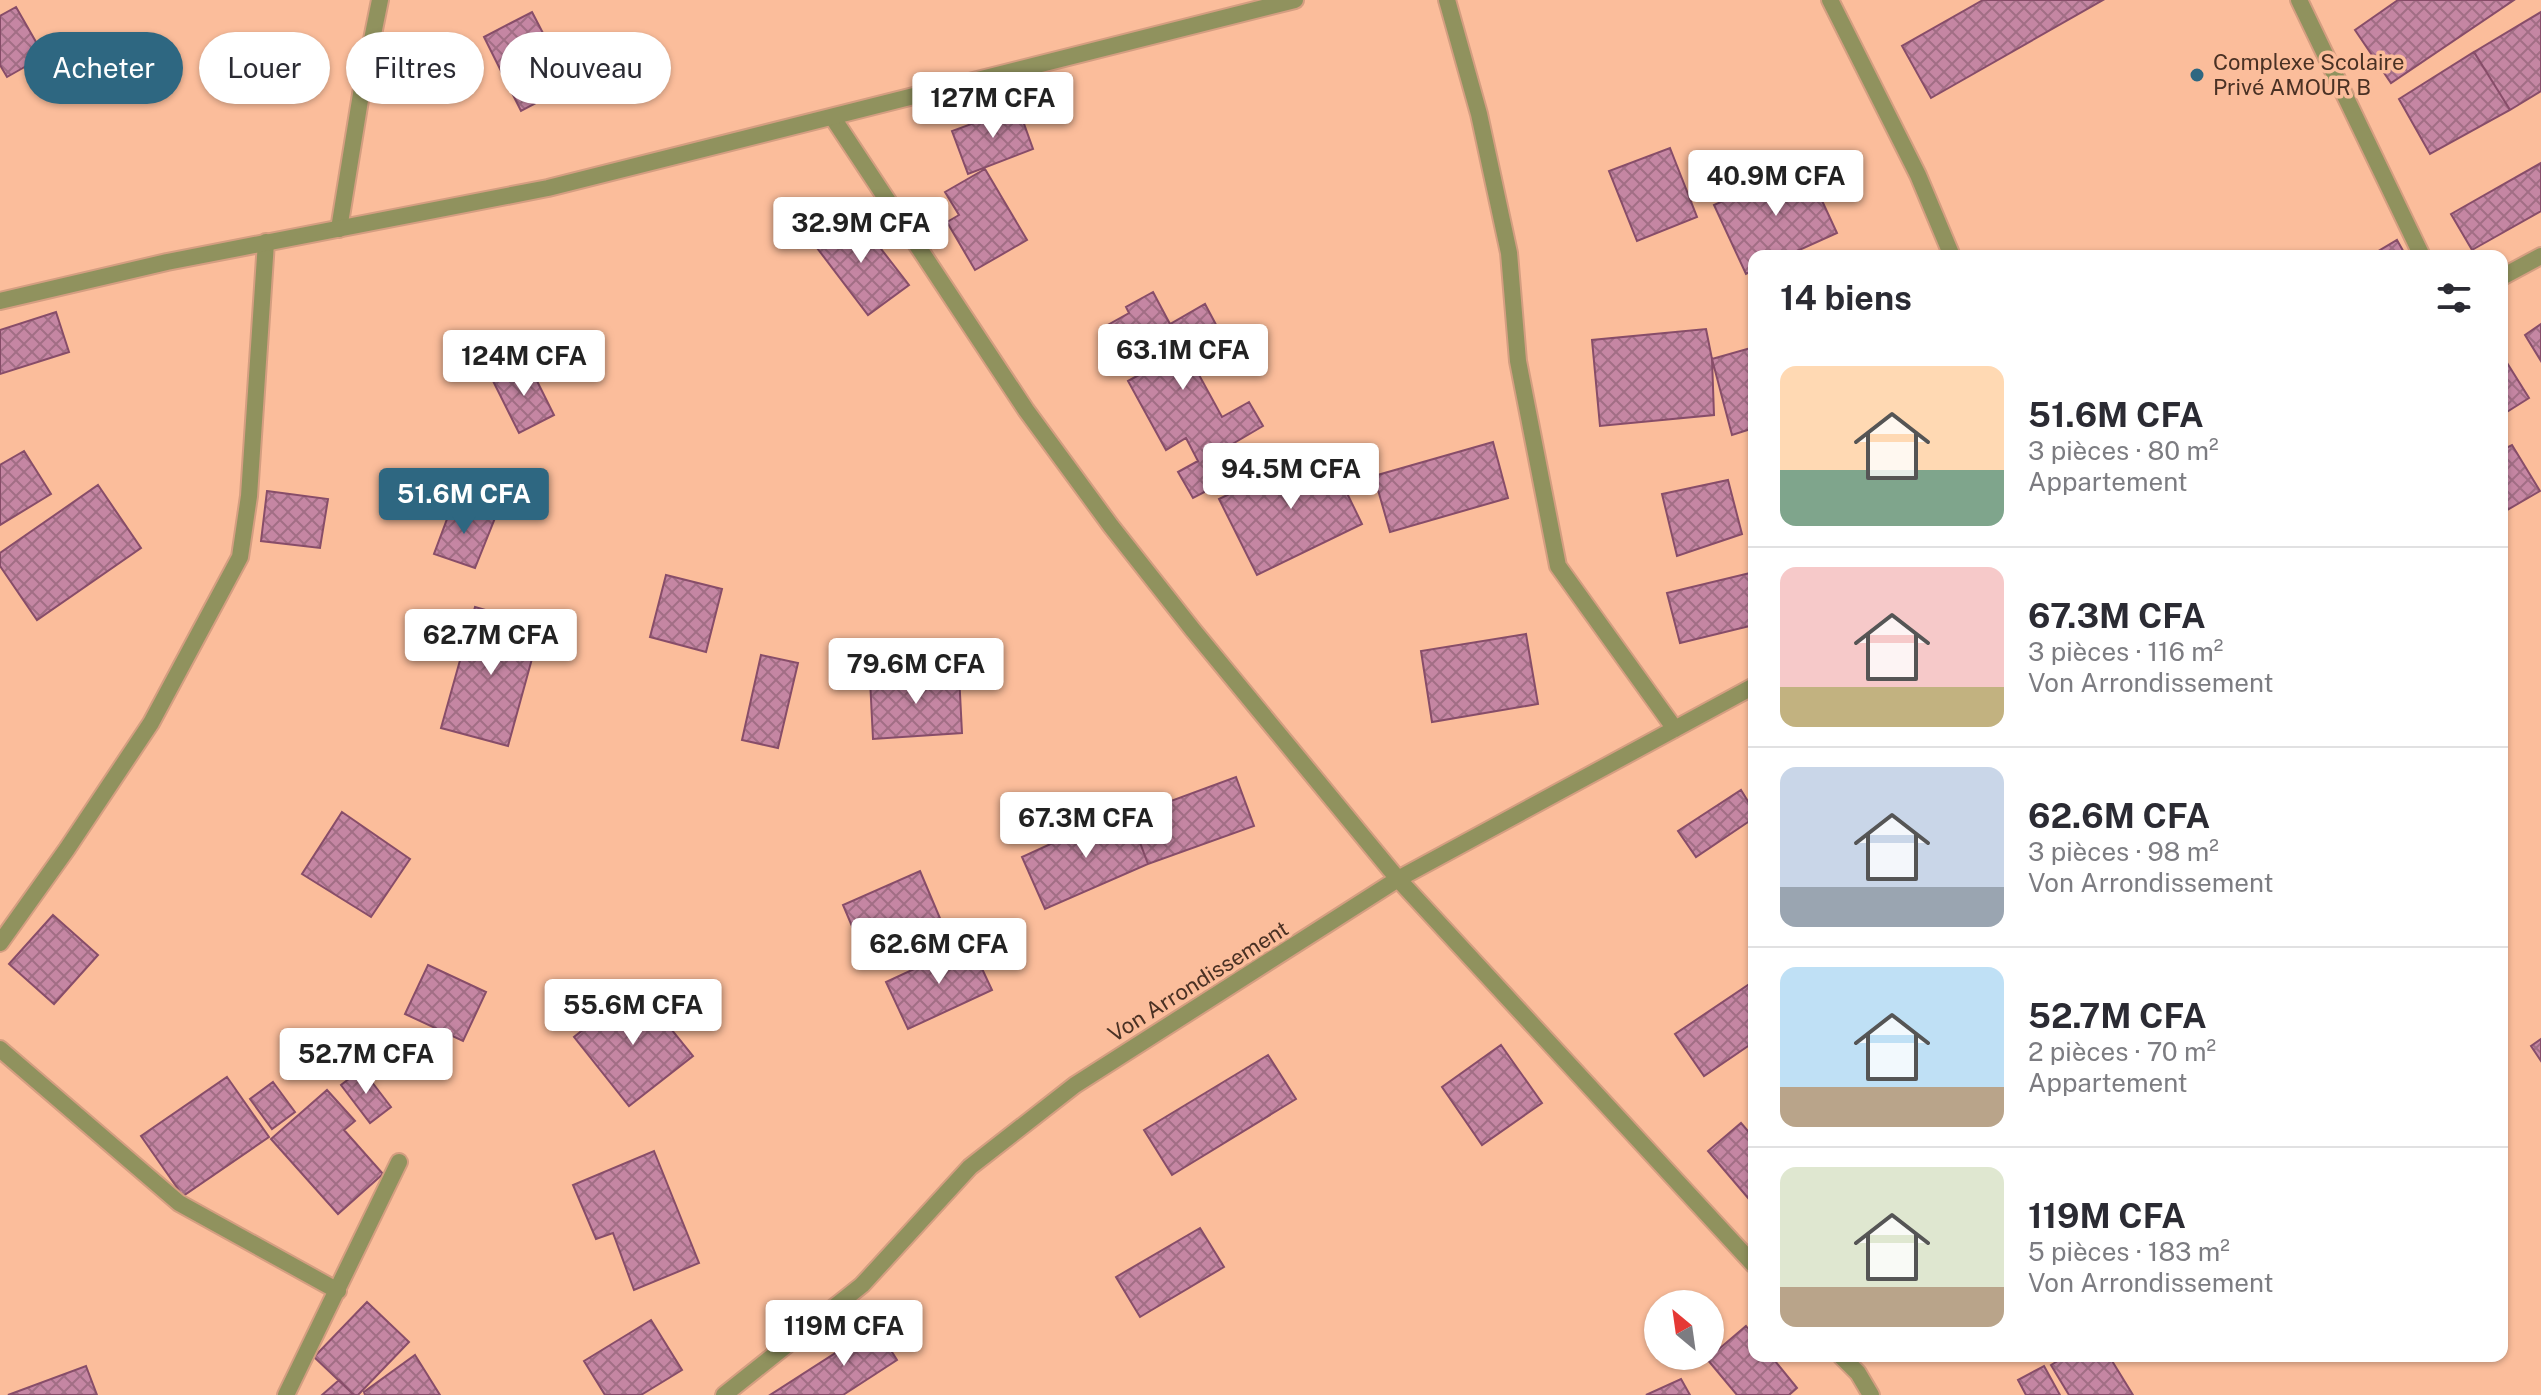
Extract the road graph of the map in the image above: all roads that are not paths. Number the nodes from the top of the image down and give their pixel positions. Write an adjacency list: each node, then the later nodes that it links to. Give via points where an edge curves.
1 (380, 0): 7 (street)
2 (1295, 0): 6 (street)
3 (1447, 0): 15 (street, via 1509,253 1518,361 1558,566)
4 (1830, 0): 9 (street)
5 (2299, 0): 10 (street)
6 (833, 118): 7 (street, via 548,188); 16 (street, via 1026,410 1111,526)
7 (339, 229): 8 (street)
8 (266, 242): 13 (street); 17 (street, via 240,557 151,723)
9 (1949, 250)
10 (2419, 250)
11 (2541, 256): 12 (street)
12 (2508, 274)
13 (0, 301)
14 (1748, 689): 15 (street, Von Arrondissement)
15 (1675, 729): 16 (street, Von Arrondissement)
16 (1398, 879): 20 (street); 24 (street, Von Arrondissement, via 1075,1085 970,1167 862,1285)
17 (0, 943)
18 (0, 1049): 21 (street, via 179,1203)
19 (399, 1162): 21 (street)
20 (1748, 1258)
21 (338, 1291): 23 (street)
22 (1847, 1362): 25 (street)
23 (286, 1395)
24 (724, 1395)
25 (1871, 1395)

